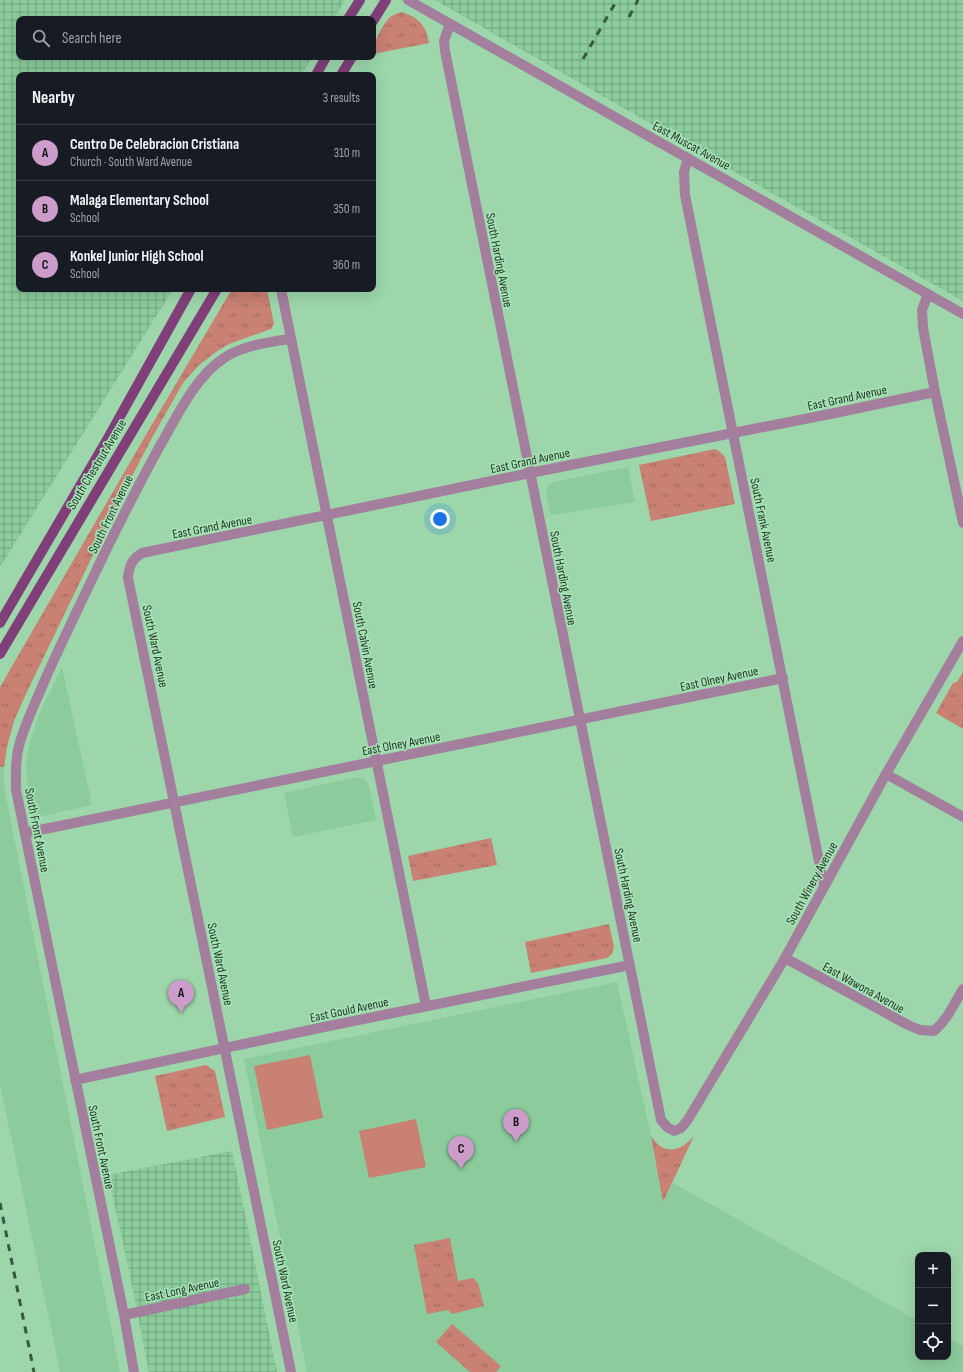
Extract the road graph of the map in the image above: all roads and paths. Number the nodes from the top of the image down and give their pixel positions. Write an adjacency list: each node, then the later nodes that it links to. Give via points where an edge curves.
1 (360, 0): 4 (main road)
2 (386, 0): 5 (main road)
3 (408, 0): 6 (street, East Muscat Avenue)
4 (350, 16)
5 (376, 16)
6 (450, 24): 11 (street, East Muscat Avenue); 20 (street, South Harding Avenue, via 444,41 445,51)
7 (324, 60): 9 (main road)
8 (350, 60): 10 (main road)
9 (318, 72)
10 (343, 72)
11 (688, 158): 15 (street, East Muscat Avenue); 19 (street, South Frank Avenue, via 684,172 685,194)
12 (189, 292): 24 (main road, South Chestnut Avenue)
13 (215, 292): 26 (main road, South Chestnut Avenue)
14 (282, 292): 17 (street, South Calvin Avenue)
15 (928, 294): 16 (street, East Muscat Avenue); 18 (street, via 922,310 923,328)
16 (963, 314)
17 (290, 339): 21 (street, South Calvin Avenue); 33 (street, South Front Avenue, via 241,350 224,358 209,371 177,415 146,471 62,643 20,744 16,766 16,790)
18 (935, 392): 19 (street, East Grand Avenue); 22 (street)
19 (732, 432): 20 (street, East Grand Avenue); 27 (street, South Frank Avenue)
20 (530, 473): 21 (street, East Grand Avenue); 28 (street, South Harding Avenue)
21 (327, 515): 23 (street, East Grand Avenue, via 142,553); 29 (street, South Calvin Avenue)
22 (963, 523)
23 (132, 561): 31 (street, South Ward Avenue, via 128,578)
24 (0, 623)
25 (963, 641): 30 (street, South Winery Avenue)
26 (0, 654)
27 (783, 678): 28 (street, East Olney Avenue); 34 (street, South Frank Avenue)
28 (580, 720): 29 (street, East Olney Avenue); 36 (street, South Harding Avenue)
29 (377, 761): 31 (street, East Olney Avenue); 38 (street, South Calvin Avenue)
30 (886, 774): 32 (street); 34 (street, South Winery Avenue)
31 (174, 803): 33 (street, East Olney Avenue); 39 (street, South Ward Avenue)
32 (963, 817)
33 (25, 833): 40 (street, South Front Avenue)
34 (824, 886): 35 (street, South Winery Avenue)
35 (785, 958): 37 (street, East Wawona Avenue, via 920,1030 934,1031); 41 (street, South Winery Avenue, via 687,1121)
36 (630, 965): 38 (street, East Gould Avenue); 41 (street, South Harding Avenue, via 661,1120)
37 (963, 989)
38 (426, 1006): 39 (street, East Gould Avenue)
39 (225, 1048): 40 (street, East Gould Avenue); 45 (street, South Ward Avenue)
40 (75, 1080): 43 (street, South Front Avenue)
41 (674, 1131)
42 (245, 1288): 43 (street, East Long Avenue)
43 (124, 1315): 44 (street, South Front Avenue)
44 (134, 1372)
45 (291, 1372)

